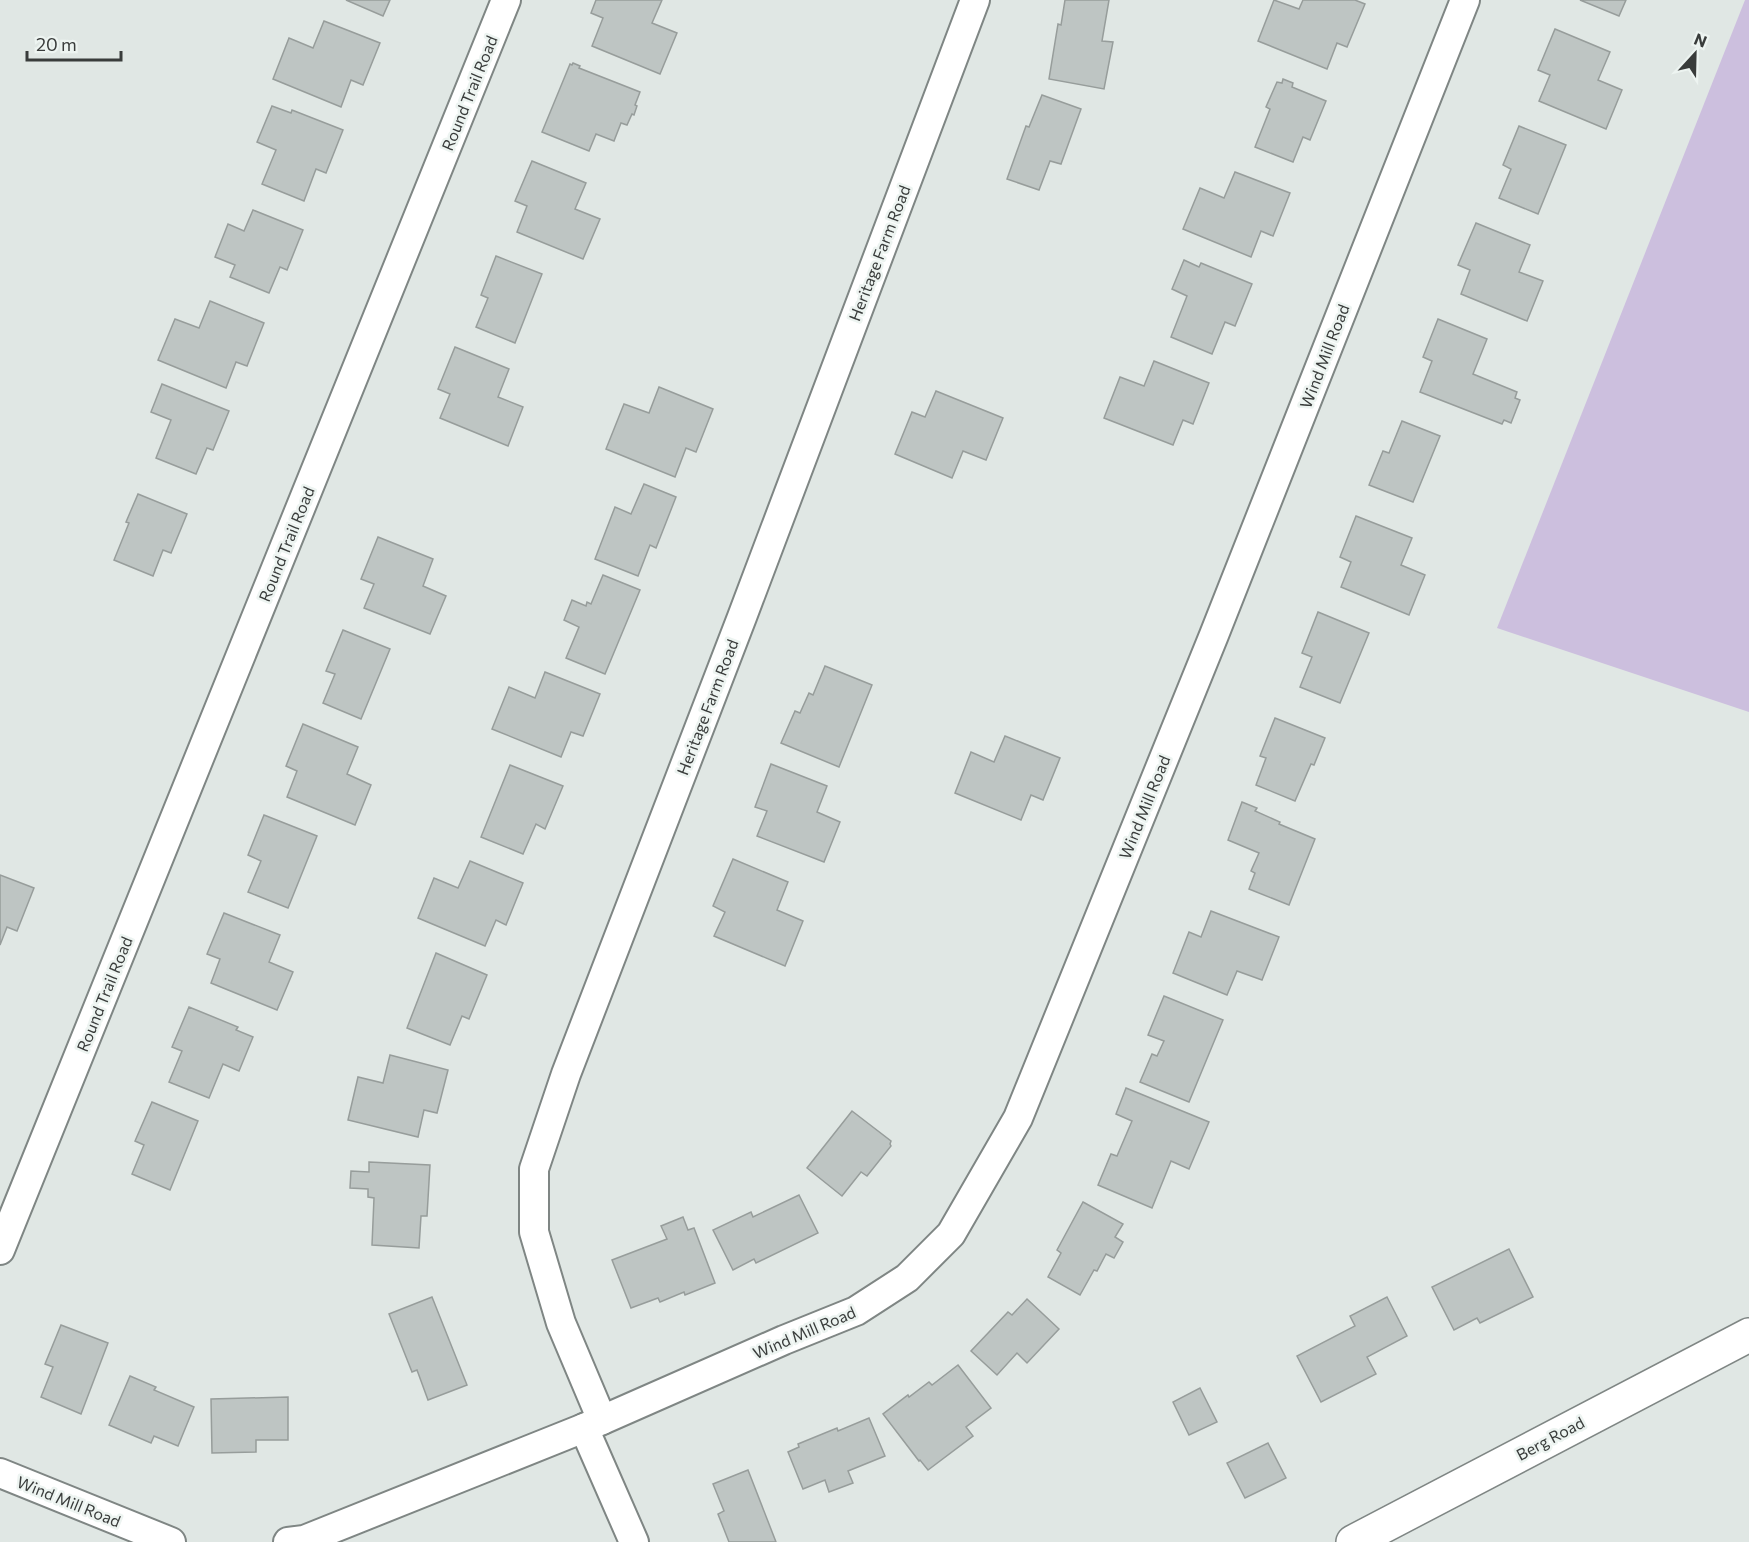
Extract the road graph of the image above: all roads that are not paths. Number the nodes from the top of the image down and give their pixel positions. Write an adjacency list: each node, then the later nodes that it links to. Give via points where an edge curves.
1 (506, 0): 4 (street, Round Trail Road)
2 (975, 0): 6 (street, Heritage Farm Road, via 566,1074 534,1169 534,1232)
3 (1465, 0): 6 (street, Wind Mill Road, via 1018,1118 951,1234 907,1278 856,1311)
4 (0, 1250)
5 (1749, 1335): 11 (street, Berg Road)
6 (593, 1424): 9 (street, Wind Mill Road, via 304,1540); 10 (street, Heritage Farm Road)
7 (0, 1473): 8 (street, Wind Mill Road)
8 (171, 1542)
9 (288, 1542)
10 (634, 1542)
11 (1353, 1542)

